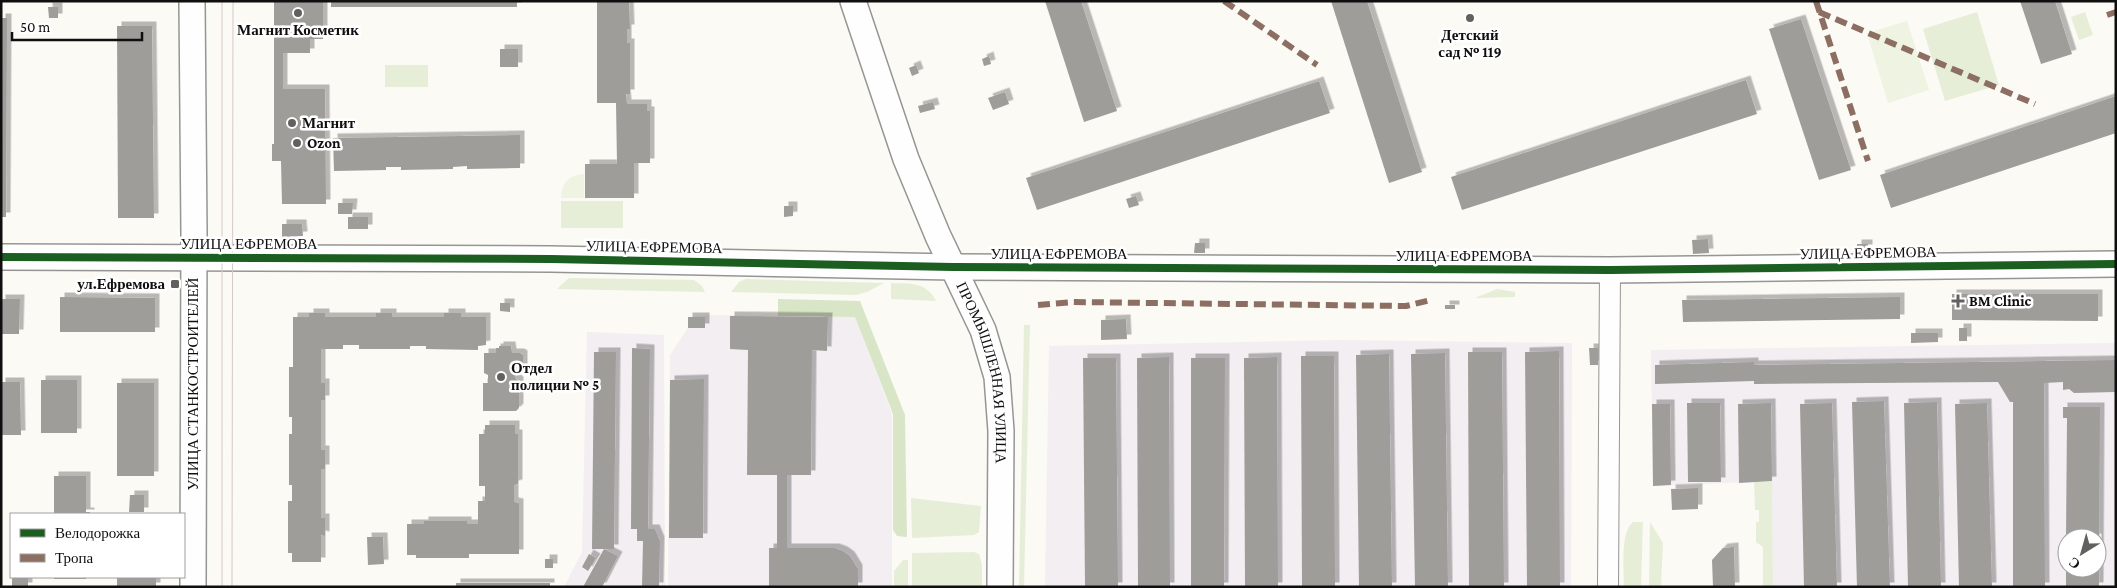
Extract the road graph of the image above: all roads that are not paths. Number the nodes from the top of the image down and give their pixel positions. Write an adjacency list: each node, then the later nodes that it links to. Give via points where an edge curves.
1 (192, 1): 4 (street, УЛИЦА СТАНКОСТРОИТЕЛЕЙ)
2 (853, 1): 6 (street, ПРОМЫШЛЕННАЯ УЛИЦА, via 906,159)
3 (1, 257): 4 (street, УЛИЦА ЕФРЕМОВА)
4 (194, 257): 6 (street, УЛИЦА ЕФРЕМОВА, via 551,259); 8 (street, УЛИЦА СТАНКОСТРОИТЕЛЕЙ)
5 (2116, 264): 7 (street, УЛИЦА ЕФРЕМОВА)
6 (953, 267): 7 (street, УЛИЦА ЕФРЕМОВА); 9 (street, ПРОМЫШЛЕННАЯ УЛИЦА, via 983,330 997,377 1001,431)
7 (1610, 270): 10 (street)
8 (193, 587)
9 (1000, 587)
10 (1608, 587)

